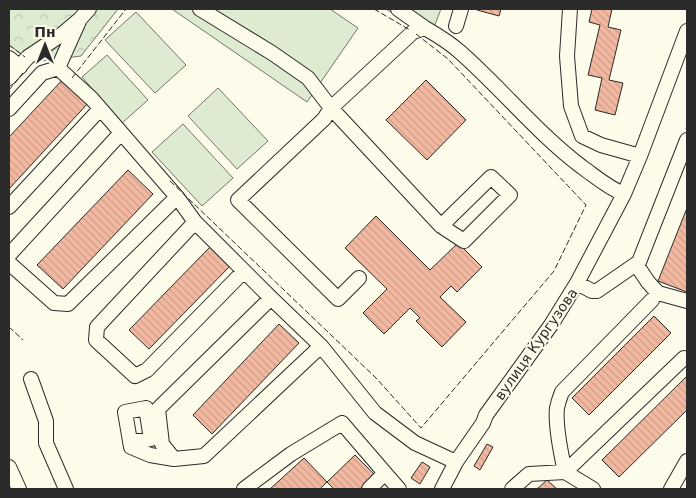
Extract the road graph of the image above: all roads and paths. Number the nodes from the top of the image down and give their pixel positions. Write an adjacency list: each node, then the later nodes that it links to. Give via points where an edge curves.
1 (200, 9): 12 (street, via 308,78)
2 (398, 9): 7 (street)
3 (461, 9): 6 (street)
4 (570, 9): 17 (street, via 567,56 571,106 582,136)
5 (84, 14): 9 (street, via 61,35); 10 (street)
6 (456, 26)
7 (419, 30): 12 (street); 18 (street, via 460,52 565,154 612,190)
8 (687, 32): 17 (street, вулиця Кургузова)
9 (19, 61): 11 (street)
10 (58, 68): 13 (street, via 42,73); 14 (street)
11 (9, 78)
12 (331, 108): 22 (street); 27 (street, via 238,200 338,299)
13 (9, 109)
14 (100, 109): 15 (street); 20 (street)
15 (120, 134): 19 (street); 23 (street)
16 (687, 140): 25 (street)
17 (640, 156): 18 (street, вулиця Кургузова)
18 (624, 194): 28 (street, вулиця Кургузова)
19 (176, 198): 21 (street); 24 (street, via 68,304 54,303)
20 (9, 207)
21 (195, 222): 26 (street); 26 (street, via 96,327 96,340 135,376 147,370)
22 (441, 226): 22 (street, via 464,241 510,195 491,177)
23 (9, 255)
24 (9, 263)
25 (636, 264): 28 (street, via 597,291); 31 (street, via 658,293)
26 (244, 271): 29 (street)
27 (359, 278)
28 (577, 283): 38 (street, вулиця Кургузова)
29 (271, 298): 32 (street); 36 (street, via 158,409 162,444)
30 (652, 300): 40 (street, via 562,392 557,409)
31 (687, 301)
32 (322, 346): 36 (street, via 204,456); 38 (street, via 375,413 415,443)
33 (684, 358): 40 (street)
34 (30, 379): 43 (street, via 46,421 46,442)
35 (130, 442): 36 (street, via 132,447 150,455)
36 (174, 459)
37 (687, 461): 50 (street)
38 (456, 462): 47 (street, вулиця Кургузова)
39 (9, 467): 42 (street)
40 (566, 472): 48 (street, via 529,474); 49 (street)
41 (385, 473): 44 (street, via 342,423 291,454); 45 (street); 46 (street)
42 (19, 489)
43 (66, 489)
44 (244, 489)
45 (370, 489)
46 (399, 489)
47 (442, 489)
48 (512, 489)
49 (593, 489)
50 (670, 489)

